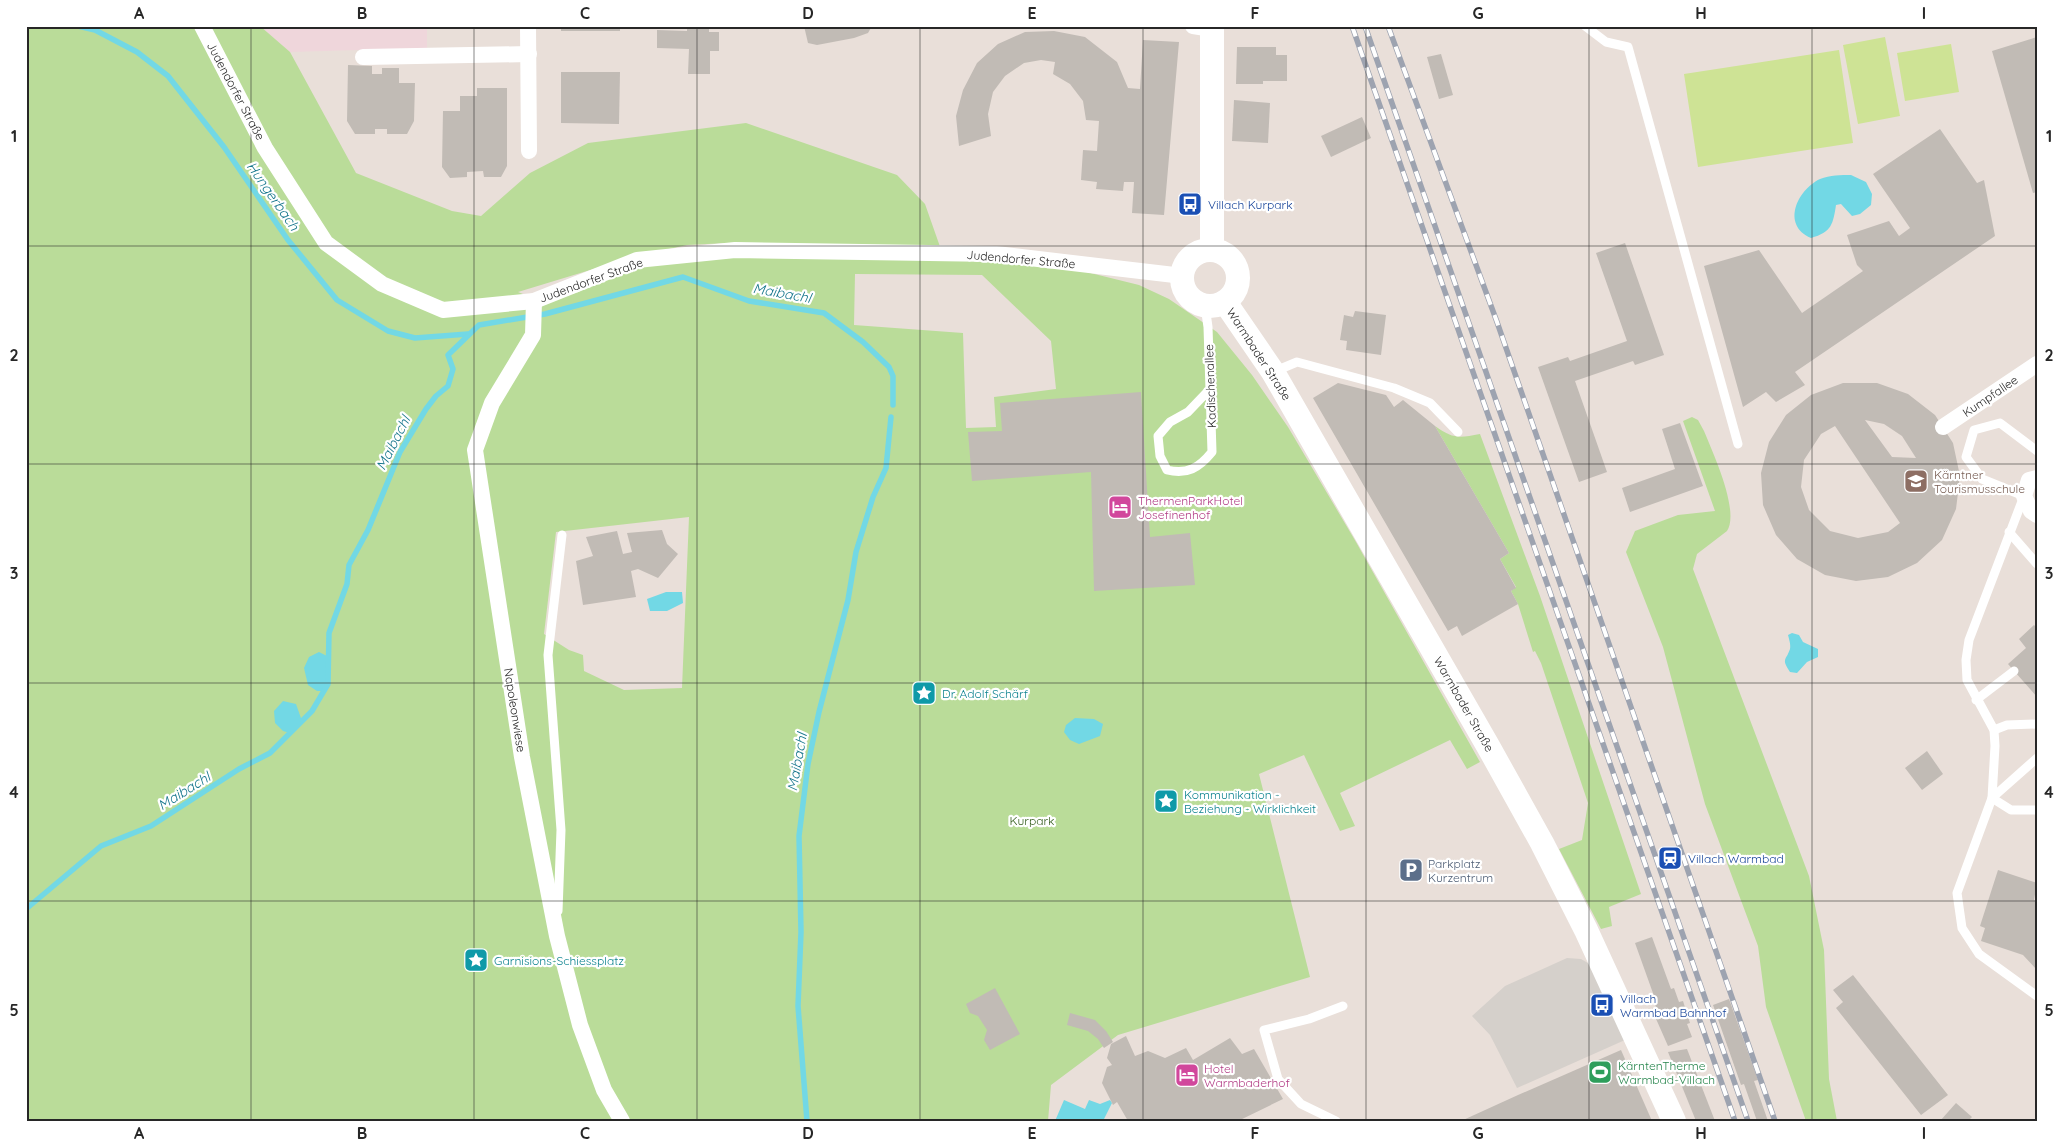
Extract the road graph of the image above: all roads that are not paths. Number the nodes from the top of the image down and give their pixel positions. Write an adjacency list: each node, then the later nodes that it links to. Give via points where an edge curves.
1 (202, 26): 11 (street, Judendorfer Straße, via 265,148 326,243 382,284 443,310)
2 (528, 26): 5 (street)
3 (1585, 26): 17 (lane, via 1606,42 1628,47)
4 (1206, 27): 8 (street)
5 (529, 54): 6 (street); 7 (street)
6 (363, 57)
7 (529, 151)
8 (1212, 250): 9 (street, via 1203,251 1189,260); 10 (street, Warmbader Straße, via 1228,256 1238,271 1236,289)
9 (1183, 276): 10 (street, Warmbader Straße, via 1183,284 1191,298); 11 (street, Judendorfer Straße, via 996,254 735,250 637,260)
10 (1213, 309): 13 (street, Warmbader Straße); 14 (lane, Kadischenallee)
11 (534, 311): 32 (street, Napoleonwiese, via 533,335 492,403 475,450 522,757)
12 (2037, 364): 15 (street, Kumpfallee)
13 (1273, 372): 16 (lane, via 1297,362 1394,388 1430,403); 37 (street, Warmbader Straße, via 1542,843)
14 (1210, 389): 14 (lane, Kadischenallee, via 1212,452 1200,466 1180,474 1167,470 1160,456 1158,436)
15 (1943, 427)
16 (1458, 432)
17 (1738, 444)
18 (2037, 451): 20 (lane, via 2000,423 1974,430 1966,457 1982,480)
19 (2037, 478): 20 (street, via 2030,480)
20 (2024, 496): 21 (street, via 2031,511); 22 (lane)
21 (2037, 515)
22 (2009, 532): 24 (lane); 26 (lane, via 1970,640 1966,660 1967,680)
23 (562, 535): 32 (lane, via 548,655 561,830)
24 (2037, 564)
25 (2014, 671): 26 (lane)
26 (1976, 700): 28 (lane)
27 (2037, 724): 28 (lane, via 2014,724)
28 (1994, 730): 30 (lane)
29 (2037, 758): 30 (lane)
30 (1992, 798): 31 (lane, via 2011,810); 33 (lane, via 1957,893 1962,928 1978,954)
31 (2037, 810)
32 (557, 936): 36 (street, Napoleonwiese, via 580,1025 604,1090)
33 (2037, 996)
34 (1343, 1006): 35 (lane, via 1309,1019 1264,1030 1278,1079 1302,1104)
35 (1336, 1120)
36 (622, 1121)
37 (1674, 1121)

